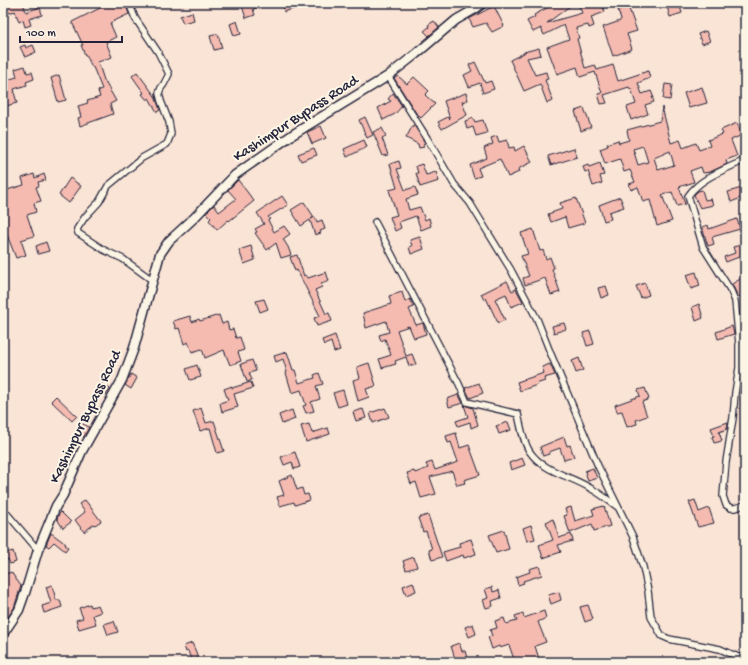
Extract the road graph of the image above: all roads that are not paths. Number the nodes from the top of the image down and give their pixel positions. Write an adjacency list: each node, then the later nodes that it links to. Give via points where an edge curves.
1 (129, 3): 6 (street, via 168,74 159,93 169,122 170,134 167,144 142,158 108,186 99,202 85,216 77,229 78,233 123,259)
2 (483, 3): 3 (main road, Kashimpur Bypass Road, via 456,20)
3 (388, 76): 6 (main road, Kashimpur Bypass Road, via 292,135 235,176 169,240 160,254); 8 (street, via 454,184 470,203 538,319 598,466)
4 (745, 160): 7 (street, via 717,172 688,196 703,247 735,301 740,368 723,496 726,505 731,508)
5 (375, 222): 8 (street, via 467,402 518,414 529,452 535,458 546,467 590,488)
6 (152, 280): 10 (main road, Kashimpur Bypass Road, via 134,348 122,380 82,451)
7 (745, 505)
8 (618, 507): 12 (street, via 633,537 643,567 651,617 662,636 720,649)
9 (3, 509): 10 (street)
10 (38, 550): 11 (main road, Kashimpur Bypass Road, via 18,610)
11 (3, 634)
12 (745, 660)

